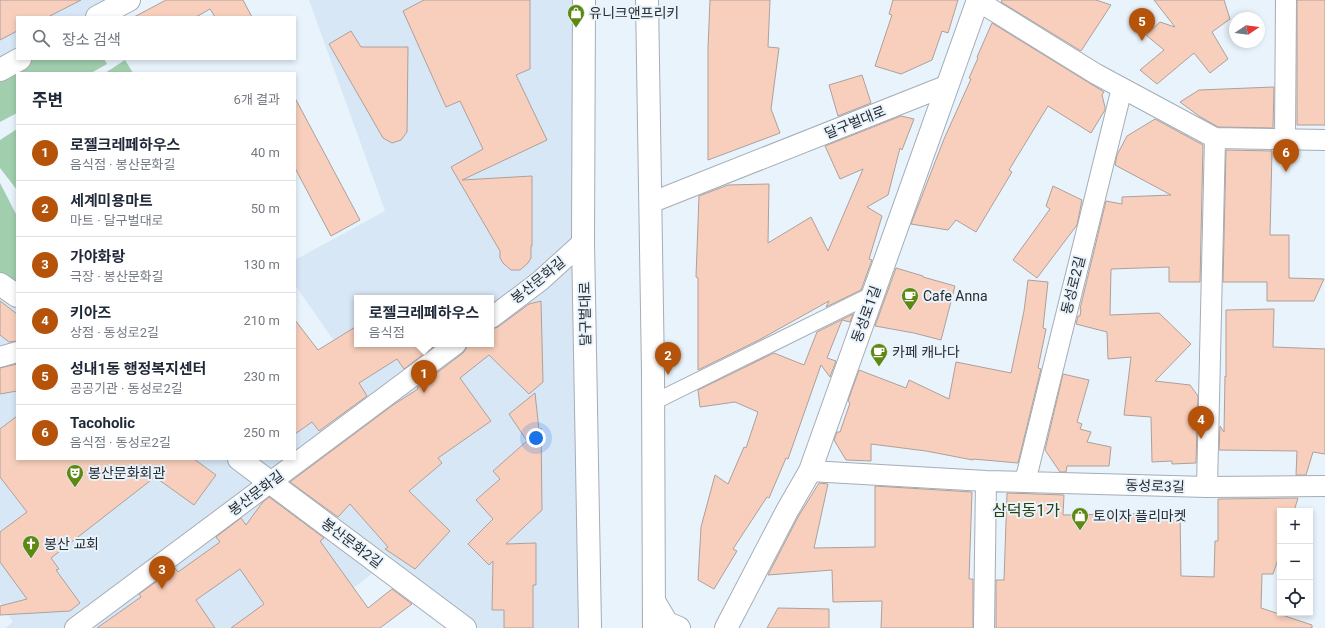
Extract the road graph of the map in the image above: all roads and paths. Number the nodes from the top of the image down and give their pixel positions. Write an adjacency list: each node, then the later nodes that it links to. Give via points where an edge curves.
1 (129, 0): 6 (main road)
2 (584, 0): 15 (main road, 달구벌대로)
3 (647, 0): 14 (main road)
4 (978, 0): 9 (main road, 동성로1길); 10 (street)
5 (1286, 0): 12 (street)
6 (100, 16)
7 (18, 60): 8 (main road)
8 (0, 70)
9 (948, 85): 14 (street, 달구벌대로); 17 (main road, 동성로1길)
10 (1122, 88): 11 (street); 28 (street, 동성로2길)
11 (1215, 138): 12 (street); 30 (street)
12 (1285, 139): 13 (street)
13 (1325, 140)
14 (650, 203): 23 (main road)
15 (584, 242): 19 (street, 봉산문화길, via 540,281); 35 (main road, 달구벌대로)
16 (0, 284): 18 (main road)
17 (873, 294): 23 (street); 25 (main road, 동성로1길)
18 (16, 295)
19 (494, 316)
20 (452, 347): 27 (street, 봉산문화길)
21 (16, 352): 22 (street)
22 (0, 357)
23 (654, 402): 31 (main road)
24 (240, 460): 27 (main road, 봉산문화2길)
25 (810, 471): 26 (street, 동성로3길); 32 (main road, 동성로1길)
26 (986, 481): 28 (street, 동성로3길); 38 (street)
27 (270, 482): 33 (street, 봉산문화길); 34 (main road, 봉산문화2길)
28 (1025, 482): 30 (street, 동성로3길)
29 (1325, 486): 30 (street, 동성로3길)
30 (1207, 487)
31 (654, 601): 36 (main road); 37 (main road, via 668,623)
32 (724, 625)
33 (75, 628)
34 (465, 628)
35 (590, 628)
36 (654, 628)
37 (679, 628)
38 (984, 628)

